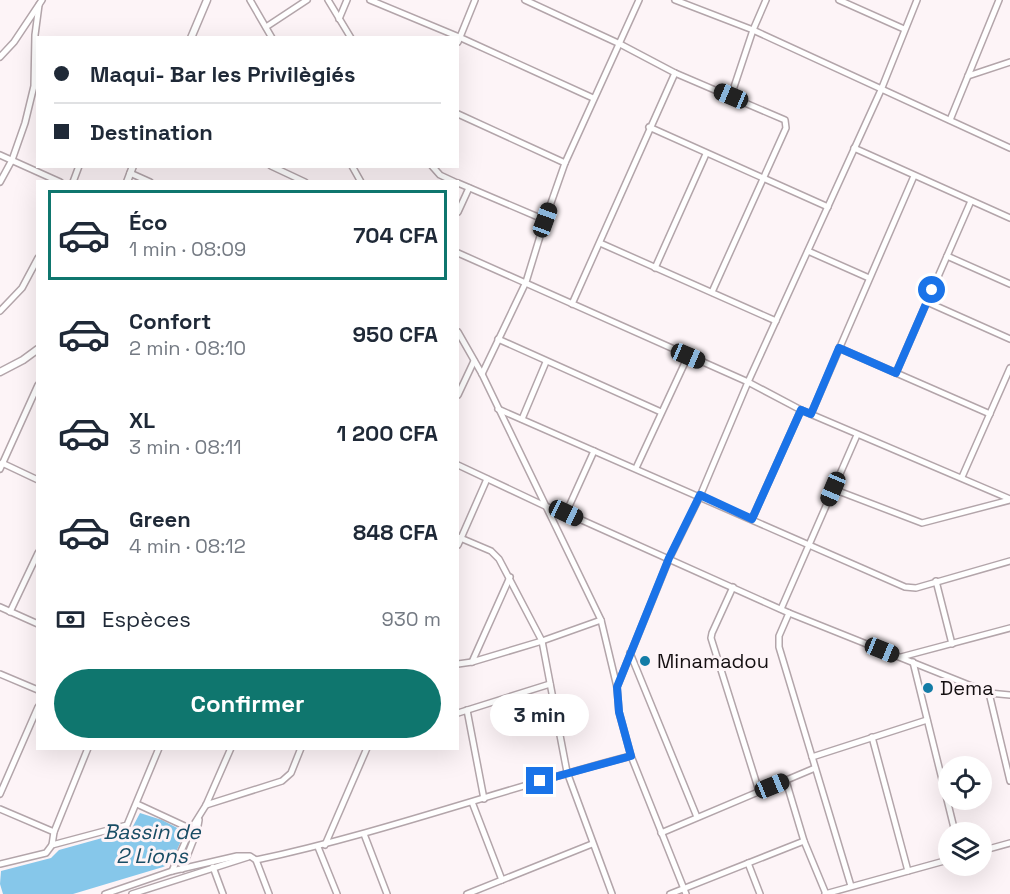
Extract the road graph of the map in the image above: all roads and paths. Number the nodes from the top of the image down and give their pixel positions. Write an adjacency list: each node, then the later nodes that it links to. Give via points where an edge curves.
1 (207, 0): 22 (street)
2 (250, 0): 19 (street)
3 (308, 0): 19 (street)
4 (328, 0): 18 (street)
5 (347, 0): 18 (street)
6 (370, 0): 25 (street)
7 (475, 0): 26 (street)
8 (525, 0): 28 (street)
9 (639, 0): 28 (street)
10 (675, 0): 17 (street)
11 (699, 0): 17 (street)
12 (766, 0): 21 (street)
13 (838, 0): 20 (street)
14 (917, 0): 20 (street)
15 (999, 0): 32 (street)
16 (40, 3): 29 (street); 43 (street, via 34,86)
17 (696, 8): 21 (street)
18 (339, 19): 24 (street)
19 (266, 27): 23 (street)
20 (904, 29): 33 (street)
21 (753, 30): 33 (street); 34 (street)
22 (191, 36)
23 (271, 36)
24 (350, 36)
25 (449, 36)
26 (459, 38)
27 (459, 40): 35 (street)
28 (620, 44): 31 (street); 35 (street)
29 (0, 57)
30 (1010, 62): 32 (street)
31 (675, 72): 34 (street); 38 (street)
32 (968, 75): 37 (street)
33 (881, 90): 37 (street); 39 (street)
34 (731, 96): 49 (street, via 782,117 786,123)
35 (593, 98): 44 (street)
36 (459, 114): 44 (street)
37 (950, 120): 40 (street)
38 (649, 127): 41 (street); 62 (street)
39 (854, 148): 48 (street); 58 (street)
40 (1010, 148)
41 (706, 154): 49 (street); 67 (street)
42 (0, 155): 43 (street)
43 (12, 160): 50 (street); 54 (street)
44 (565, 164): 61 (street)
45 (275, 168): 52 (street)
46 (434, 168): 53 (street)
47 (131, 170): 51 (street)
48 (914, 176): 57 (street); 68 (street)
49 (764, 179): 58 (street); 71 (street)
50 (56, 180)
51 (147, 180)
52 (301, 180)
53 (452, 180)
54 (0, 182)
55 (459, 183): 56 (street)
56 (469, 188): 59 (street); 61 (street)
57 (971, 201): 60 (street); 65 (street)
58 (828, 207): 63 (street)
59 (459, 210)
60 (1010, 218)
61 (545, 220): 69 (street)
62 (600, 243): 67 (street); 73 (street)
63 (808, 250): 68 (street); 75 (street)
64 (459, 253): 69 (street)
65 (947, 256): 70 (street); 72 (street)
66 (36, 262): 74 (street, via 22,288)
67 (655, 268): 71 (street)
68 (869, 278): 79 (street)
69 (526, 282): 73 (street); 77 (street)
70 (1010, 284)
71 (712, 292): 75 (street)
72 (927, 302): 78 (street); 86 (street)
73 (572, 304): 81 (street)
74 (0, 311)
75 (776, 321): 88 (street)
76 (459, 334): 82 (street)
77 (498, 339): 83 (street); 87 (street)
78 (1010, 339)
79 (839, 348): 86 (street); 94 (street)
80 (36, 351): 85 (street)
81 (688, 356): 88 (street); 93 (street)
82 (474, 361): 87 (street); 90 (street)
83 (546, 362): 93 (street); 96 (street)
84 (1010, 368): 95 (street)
85 (0, 372)
86 (896, 373): 95 (street)
87 (482, 374): 91 (street)
88 (748, 382): 92 (street); 106 (street)
89 (36, 389): 100 (street)
90 (459, 393)
91 (498, 409): 96 (street); 108 (street)
92 (801, 410): 94 (street); 110 (street)
93 (661, 412): 101 (street)
94 (811, 414): 97 (street)
95 (990, 414): 102 (street)
96 (522, 419): 98 (street)
97 (857, 435): 102 (street); 105 (street)
98 (594, 451): 101 (street); 109 (street)
99 (459, 465): 104 (street)
100 (1, 466): 103 (street)
101 (636, 468): 106 (street)
102 (962, 477): 107 (street)
103 (36, 479)
104 (487, 479): 108 (street); 111 (street)
105 (833, 489): 107 (street, via 920,523); 112 (street)
106 (700, 495): 110 (street); 114 (street)
107 (1010, 500)
108 (544, 506): 109 (street); 123 (street)
109 (566, 513): 114 (street)
110 (752, 519): 112 (street)
111 (459, 538): 116 (street, via 496,555)
112 (809, 545): 117 (street, via 909,588); 120 (street)
113 (36, 557): 121 (street)
114 (669, 558): 118 (street); 128 (street)
115 (1010, 561): 117 (street)
116 (510, 577): 126 (street); 130 (street)
117 (936, 581): 127 (street)
118 (733, 587): 120 (street); 155 (street, via 711,638)
119 (0, 607): 121 (street)
120 (781, 609): 122 (street)
121 (10, 612): 124 (street)
122 (789, 613): 129 (street); 150 (street, via 778,643)
123 (601, 620): 126 (street); 135 (street)
124 (36, 623)
125 (1010, 628): 127 (street)
126 (542, 641): 130 (street); 134 (street)
127 (952, 644): 129 (street)
128 (630, 653): 135 (street); 162 (street)
129 (901, 657): 131 (street)
130 (472, 662): 132 (street)
131 (913, 662): 137 (street); 142 (street)
132 (459, 664)
133 (0, 674): 136 (street)
134 (550, 684): 139 (street); 152 (street)
135 (617, 687): 149 (street, via 619,712)
136 (36, 689)
137 (989, 693): 138 (street); 153 (street)
138 (1010, 695)
139 (467, 710): 141 (street); 157 (street)
140 (36, 712): 156 (street)
141 (459, 714)
142 (927, 720): 143 (street); 164 (street)
143 (872, 737): 150 (street); 184 (street)
144 (87, 750): 166 (street)
145 (158, 750): 159 (street)
146 (230, 750): 160 (street)
147 (300, 750): 160 (street, via 291,773 282,782)
148 (366, 750): 173 (street)
149 (631, 756): 152 (street); 167 (street)
150 (812, 757): 151 (street)
151 (815, 768): 154 (street); 188 (street)
152 (567, 772): 157 (street); 171 (street)
153 (1010, 779)
154 (786, 781): 155 (street); 169 (street)
155 (759, 791): 162 (street)
156 (0, 794)
157 (484, 799): 158 (street)
158 (472, 802): 168 (street); 186 (street)
159 (137, 804): 165 (street); 172 (street, via 127,825)
160 (206, 805): 163 (street)
161 (0, 809): 166 (street)
162 (697, 817): 167 (street)
163 (199, 818): 165 (street); 182 (street)
164 (953, 822)
165 (191, 829): 185 (street)
166 (54, 831): 172 (street)
167 (661, 833): 189 (street)
168 (364, 834): 173 (street); 196 (street)
169 (804, 841): 179 (street); 201 (street)
170 (1010, 843): 175 (street)
171 (592, 844): 186 (street); 198 (street)
172 (52, 845): 181 (street, via 46,853)
173 (325, 845): 174 (street)
174 (318, 847): 177 (street); 195 (street)
175 (992, 848)
176 (250, 856): 177 (street); 178 (street); 183 (street)
177 (256, 860): 194 (street)
178 (211, 862): 182 (street); 183 (street)
179 (748, 863): 189 (street); 200 (street)
180 (938, 863): 184 (street)
181 (0, 864)
182 (182, 869): 185 (street)
183 (213, 869): 190 (street); 193 (street)
184 (908, 871): 188 (street)
185 (172, 872): 187 (street)
186 (502, 880): 197 (street)
187 (144, 882): 190 (street); 191 (street)
188 (851, 886): 201 (street)
189 (685, 891): 199 (street)
190 (147, 892): 192 (street)
191 (105, 894)
192 (132, 894)
193 (223, 894)
194 (269, 894)
195 (337, 894)
196 (387, 894)
197 (467, 894)
198 (612, 894)
199 (670, 894)
200 (760, 894)
201 (826, 894)

